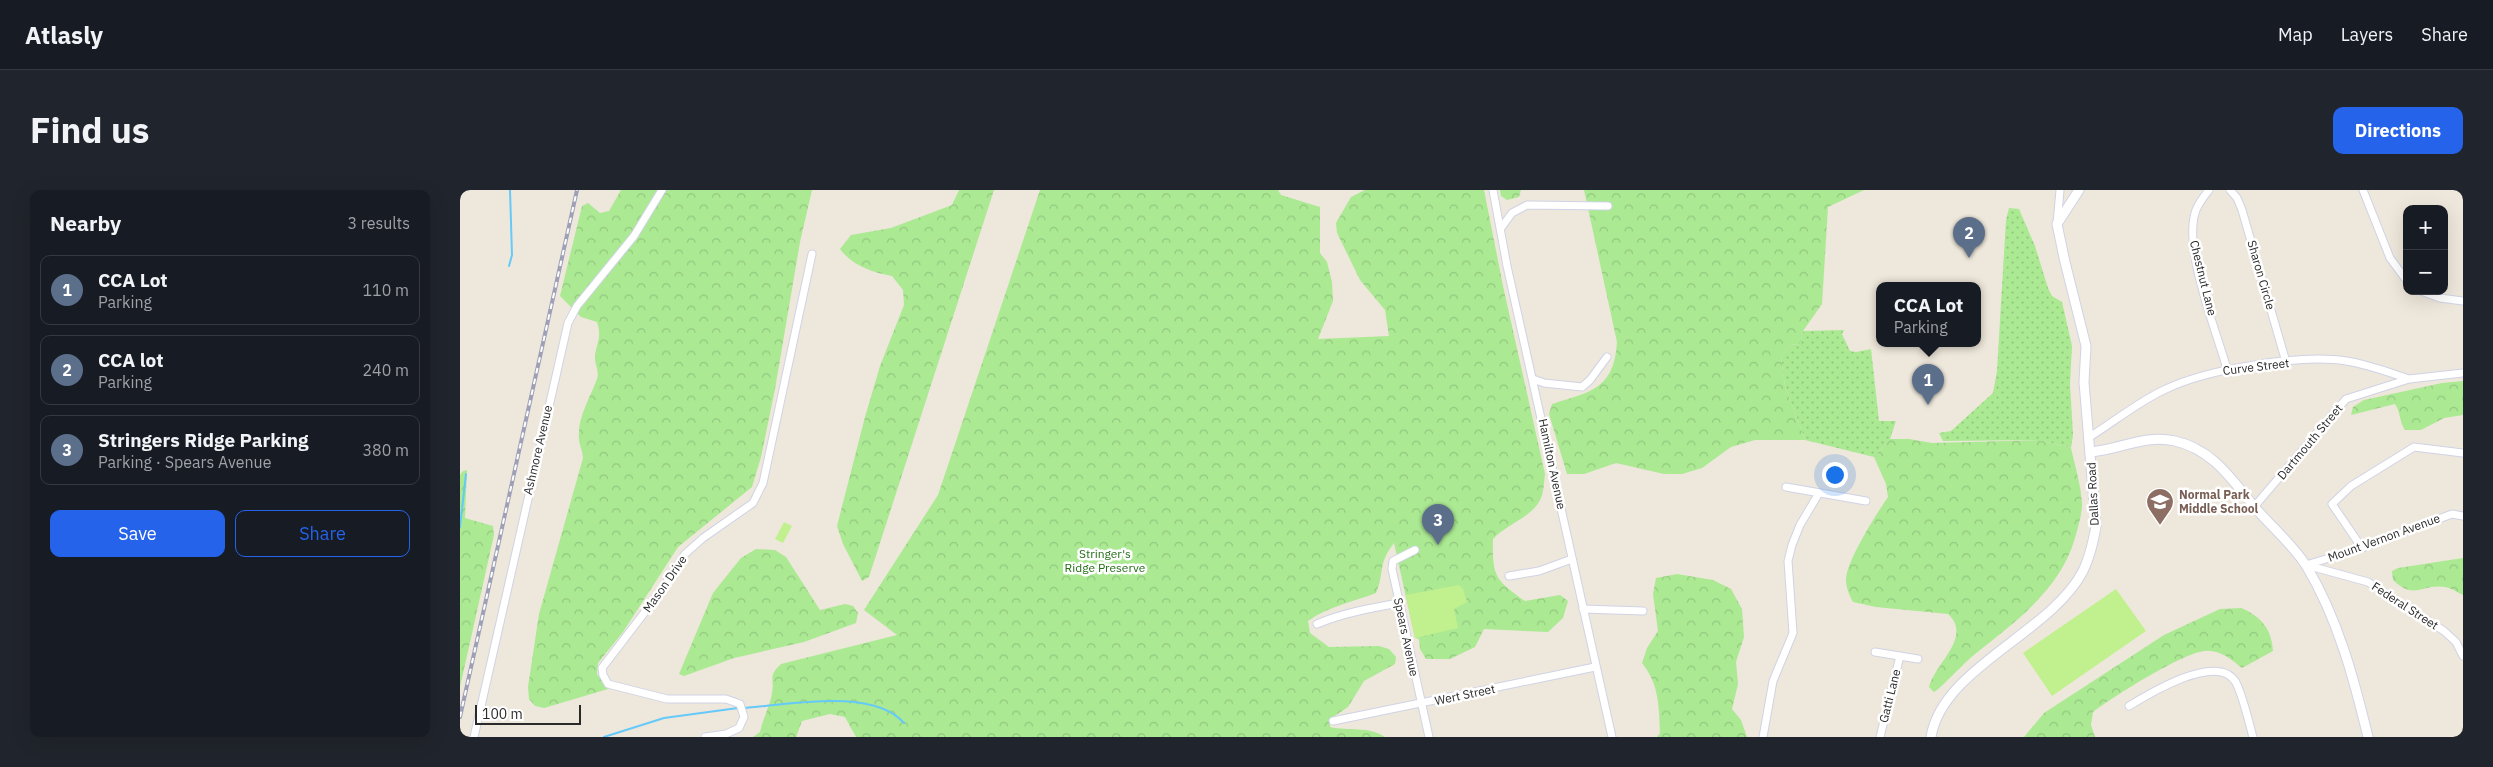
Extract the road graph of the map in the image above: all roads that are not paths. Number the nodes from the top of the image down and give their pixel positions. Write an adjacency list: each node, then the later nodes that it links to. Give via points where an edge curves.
1 (662, 190): 46 (street, Ashmore Avenue, via 634,236 577,306 568,323)
2 (1493, 190): 10 (street, Hamilton Avenue)
3 (2060, 190): 9 (street, Dallas Road)
4 (2079, 190): 9 (street)
5 (2209, 190): 17 (street, Chestnut Lane, via 2196,210 2192,238 2197,267)
6 (2230, 190): 16 (street, Sharon Circle, via 2242,210)
7 (2363, 190): 12 (street, via 2390,258)
8 (1608, 206): 10 (street, via 1527,205 1512,213)
9 (2057, 224): 21 (street, Dallas Road, via 2086,346 2084,382)
10 (1501, 228): 19 (street, Hamilton Avenue)
11 (812, 254): 47 (street, Mason Drive, via 763,484 753,503 685,554 661,592 602,668 608,684 667,699 726,699 740,704 744,717 739,728)
12 (2403, 276)
13 (2432, 295): 14 (street)
14 (2463, 301)
15 (1607, 357): 19 (street, via 1582,387)
16 (2286, 362): 17 (street, Curve Street); 20 (street, Curve Street, via 2346,361)
17 (2227, 369): 21 (street, Curve Street, via 2165,389)
18 (2463, 373): 20 (street, Dartmouth Street)
19 (1533, 379): 31 (street, Hamilton Avenue)
20 (2409, 379): 27 (street, Dartmouth Street, via 2346,399)
21 (2088, 438): 22 (street, Dallas Road)
22 (2090, 452): 27 (street, via 2111,451 2136,441 2155,438 2190,445 2219,464); 52 (street, Dallas Road, via 2096,527 2082,572 2052,609 1959,685 1937,715)
23 (2463, 454): 29 (street, via 2414,447 2351,486 2338,498 2332,504)
24 (1786, 487): 25 (street)
25 (1819, 493): 26 (street); 50 (street, via 1800,525 1788,560 1793,633 1773,681)
26 (1866, 501)
27 (2254, 507): 32 (street)
28 (2463, 516): 29 (street, Mount Vernon Avenue, via 2452,514)
29 (2362, 548): 32 (street, Mount Vernon Avenue)
30 (1415, 550): 34 (street, Spears Avenue, via 1393,561)
31 (1572, 559): 33 (street, via 1540,571); 35 (street, Hamilton Avenue)
32 (2306, 565): 40 (street, Federal Street, via 2368,582 2444,631 2456,642); 54 (street, via 2326,604 2352,671)
33 (1509, 576)
34 (1399, 603): 37 (street, via 1362,609); 43 (street, Spears Avenue)
35 (1583, 609): 36 (street); 42 (street, Hamilton Avenue)
36 (1643, 611)
37 (1317, 624)
38 (1875, 652): 39 (street, Gatti Lane)
39 (1900, 656): 41 (street, Gatti Lane); 51 (street, Gatti Lane)
40 (2463, 656)
41 (1918, 658)
42 (1595, 667): 43 (street, Wert Street); 49 (street, Hamilton Avenue)
43 (1421, 704): 45 (street, Wert Street); 48 (street, Spears Avenue)
44 (2129, 706): 53 (street, via 2160,686 2212,670 2220,671 2235,681)
45 (1333, 721)
46 (474, 737)
47 (705, 737)
48 (1429, 737)
49 (1612, 737)
50 (1762, 737)
51 (1880, 737)
52 (1931, 737)
53 (2253, 737)
54 (2368, 737)

